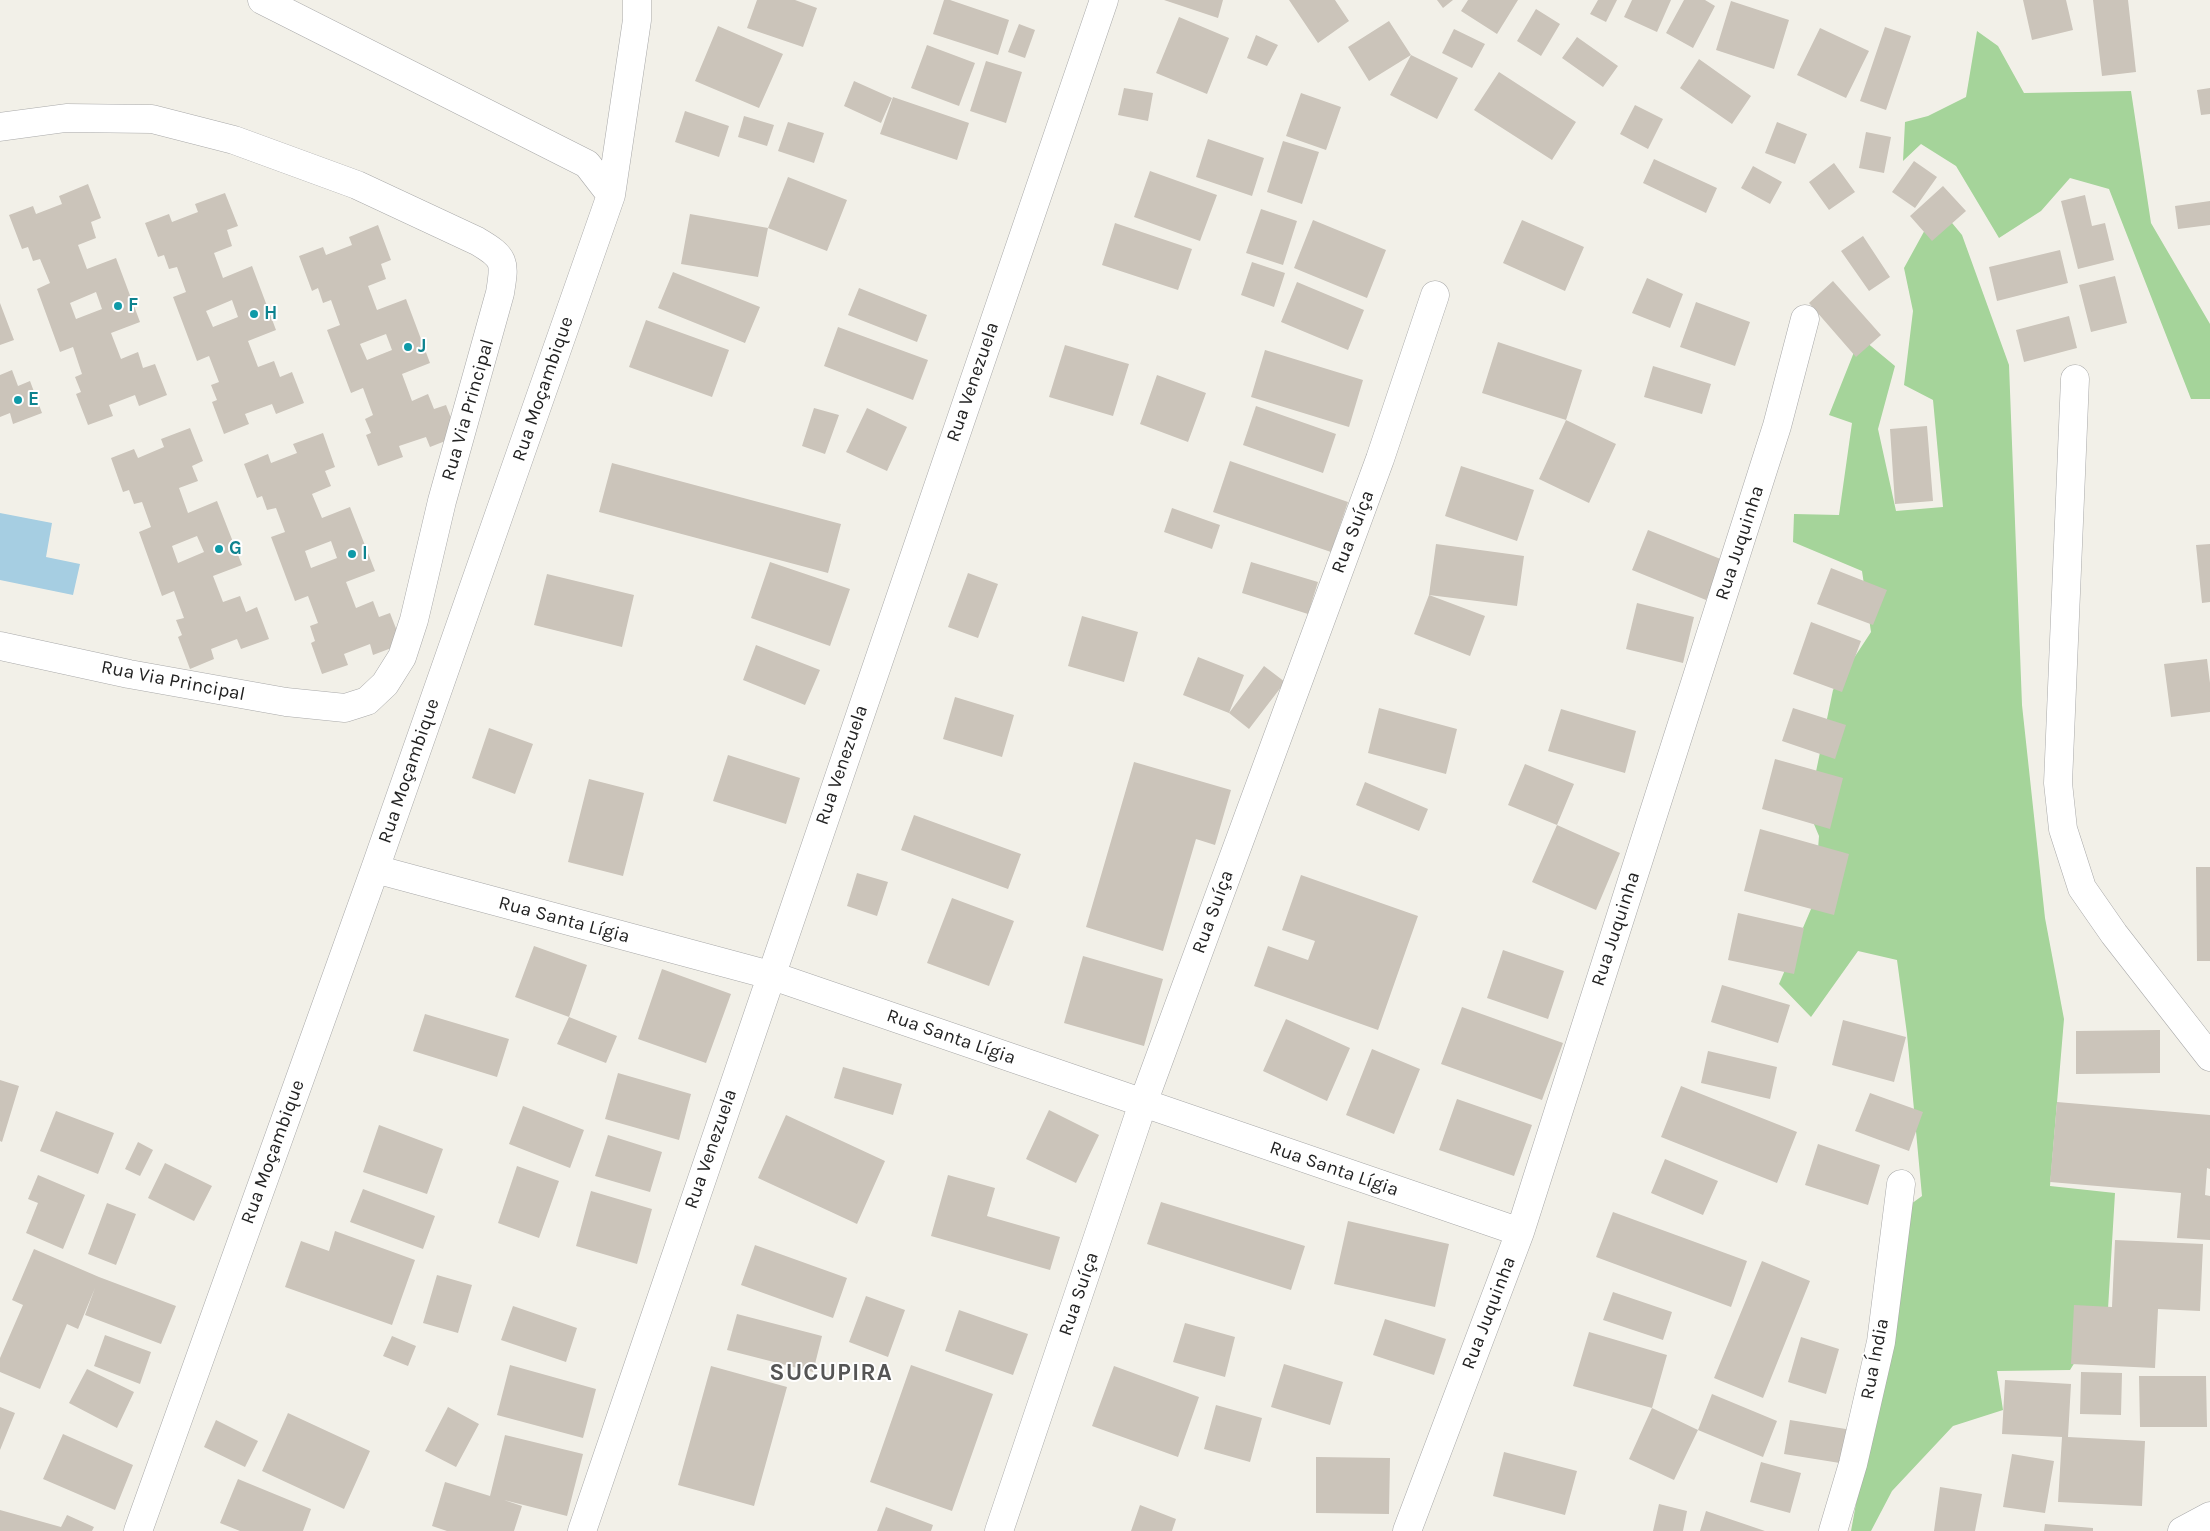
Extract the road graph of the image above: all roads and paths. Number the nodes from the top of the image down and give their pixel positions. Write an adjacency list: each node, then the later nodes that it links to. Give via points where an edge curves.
1 (262, 0): 5 (street, via 587,164)
2 (637, 0): 5 (street, Rua Moçambique, via 637,20)
3 (1104, 0): 11 (street, Rua Venezuela)
4 (0, 127): 9 (street, Rua Via Principal, via 66,118 152,118 234,140 357,185 477,241 493,250 502,260 504,269 414,620 402,657 385,684 368,701 345,708 286,702 129,674)
5 (611, 195): 10 (street, Rua Moçambique)
6 (1435, 295): 13 (street, Rua Suíça, via 1380,459)
7 (1805, 319): 15 (street, Rua Juquinha, via 1777,426)
8 (2076, 380): 12 (street, via 2058,783 2063,829 2082,888 2171,1010)
9 (0, 646)
10 (375, 869): 11 (street, Rua Santa Lígia); 17 (street, Rua Moçambique)
11 (770, 975): 13 (street, Rua Santa Lígia); 18 (street, Rua Venezuela)
12 (2210, 1057)
13 (1144, 1103): 15 (street, Rua Santa Lígia); 19 (street, Rua Suíça)
14 (1901, 1184): 21 (street, Rua Índia, via 1881,1342 1853,1464)
15 (1520, 1232): 20 (street, Rua Juquinha)
16 (2210, 1516): 22 (street)
17 (138, 1531)
18 (582, 1531)
19 (999, 1531)
20 (1407, 1531)
21 (1833, 1531)
22 (2182, 1531)

